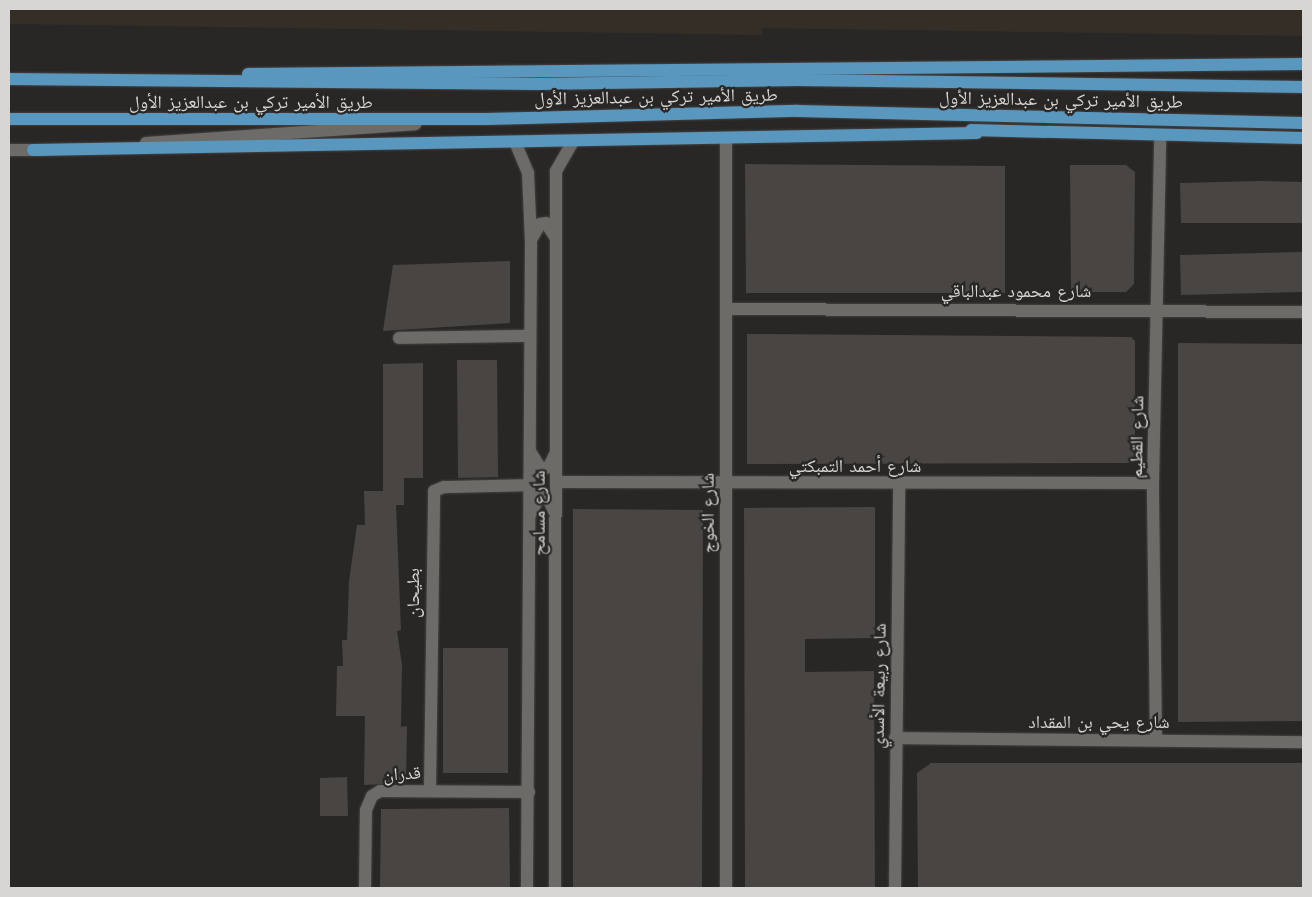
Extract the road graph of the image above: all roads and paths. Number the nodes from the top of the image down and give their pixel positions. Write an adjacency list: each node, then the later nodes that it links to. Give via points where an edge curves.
1 (1303, 64): 2 (main road)
2 (9, 77): 3 (main road, طريق الأمير تركي بن عبدالعزيز الأول, via 528,84 798,80)
3 (1303, 87)
4 (940, 114): 6 (main road, طريق الأمير تركي بن عبدالعزيز الأول, via 798,111); 7 (main road, طريق الأمير تركي بن عبدالعزيز الأول); 8 (main road)
5 (9, 119): 6 (main road, طريق الأمير تركي بن عبدالعزيز الأول)
6 (486, 119): 15 (street)
7 (1303, 123)
8 (977, 133): 9 (main road); 10 (main road)
9 (1160, 136): 11 (main road); 19 (street, شارع القطيم)
10 (726, 138): 13 (main road); 18 (street, شارع الخوج)
11 (1303, 138)
12 (515, 142): 13 (main road); 15 (main road); 17 (street, شارع مسامح, via 528,173)
13 (573, 142): 16 (street, شارع مسامح, via 556,172)
14 (9, 150): 15 (street)
15 (33, 150)
16 (556, 239): 17 (street, via 546,223 533,231); 24 (street, شارع مسامح)
17 (531, 243): 21 (street, شارع مسامح)
18 (728, 309): 19 (street, شارع محمود عبدالباقي); 27 (street, شارع الخوج)
19 (1158, 309): 20 (street, شارع محمود عبدالباقي); 26 (street, شارع القطيم)
20 (1303, 312)
21 (529, 336): 22 (street); 23 (street, شارع مسامح)
22 (399, 338)
23 (529, 448): 24 (street, via 541,469 549,467); 29 (street, شارع مسامح)
24 (556, 448): 25 (street, شارع مسامح)
25 (556, 482): 27 (street, شارع أحمد التمبكتي); 31 (street, شارع مسامح)
26 (1153, 483): 28 (street, شارع أحمد التمبكتي); 33 (street, شارع القطيم)
27 (725, 484): 28 (street, شارع أحمد التمبكتي); 40 (street, شارع الخوج)
28 (899, 484): 32 (street, شارع ربيعة الأسدي)
29 (529, 485): 30 (street, شارع مسامح); 35 (street, بطيحان, via 444,487 434,491)
30 (530, 515): 31 (street, via 539,497 547,496); 36 (street, شارع مسامح)
31 (556, 518): 39 (street, شارع مسامح)
32 (895, 738): 33 (street, شارع يحي بن المقداد); 41 (street, شارع ربيعة الأسدي)
33 (1156, 739): 34 (street, شارع يحي بن المقداد)
34 (1303, 742)
35 (430, 790): 36 (street, قدران); 37 (street, قدران, via 380,791 372,796 366,810)
36 (529, 792): 38 (street, شارع مسامح)
37 (365, 888)
38 (527, 888)
39 (555, 888)
40 (726, 888)
41 (895, 888)

